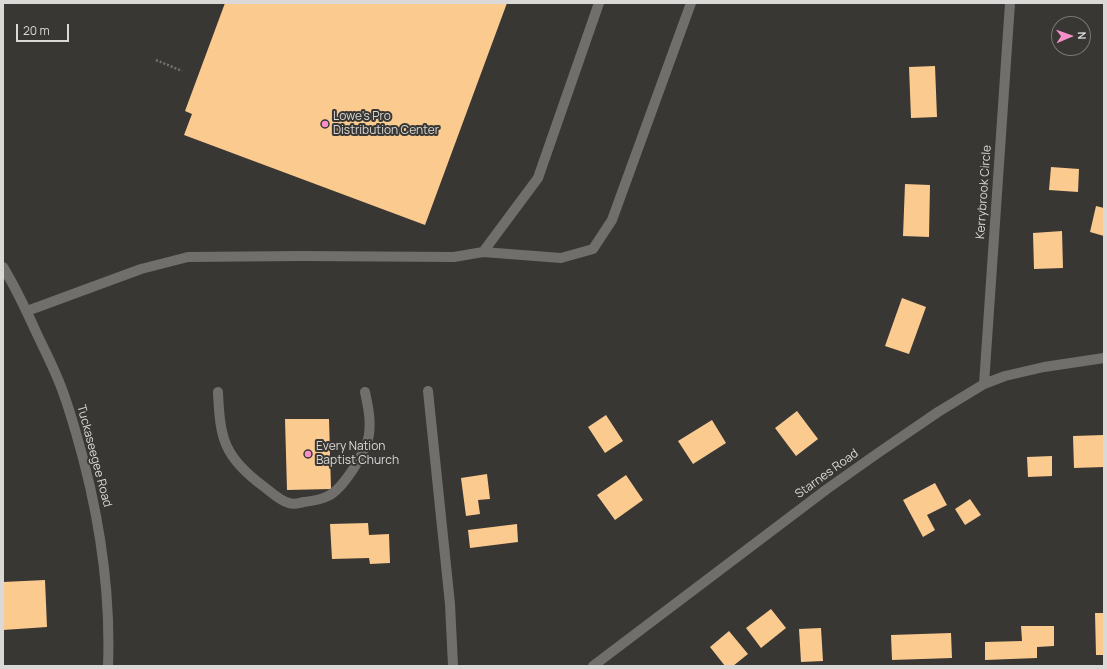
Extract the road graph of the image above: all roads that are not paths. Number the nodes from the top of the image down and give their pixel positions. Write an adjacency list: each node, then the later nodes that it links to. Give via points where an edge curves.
1 (599, 3): 4 (street, via 538,178)
2 (690, 3): 4 (street, via 612,220 593,249 561,258)
3 (1010, 3): 8 (street, Kerrybrook Circle)
4 (483, 252): 6 (street, via 454,257 188,257 141,269)
5 (3, 267): 6 (street, Tuckaseegee Road)
6 (27, 311): 12 (street, Tuckaseegee Road, via 64,393 85,464 102,552 107,597)
7 (1104, 358): 8 (street, Starnes Road, via 1044,367)
8 (984, 384): 14 (street, Starnes Road, via 859,466)
9 (428, 391): 13 (street, via 450,604)
10 (218, 392): 11 (street, via 221,429 232,456 259,483 289,503 297,504 328,496 346,480 366,446 369,434 370,421)
11 (365, 392)
12 (108, 666)
13 (453, 666)
14 (593, 666)

